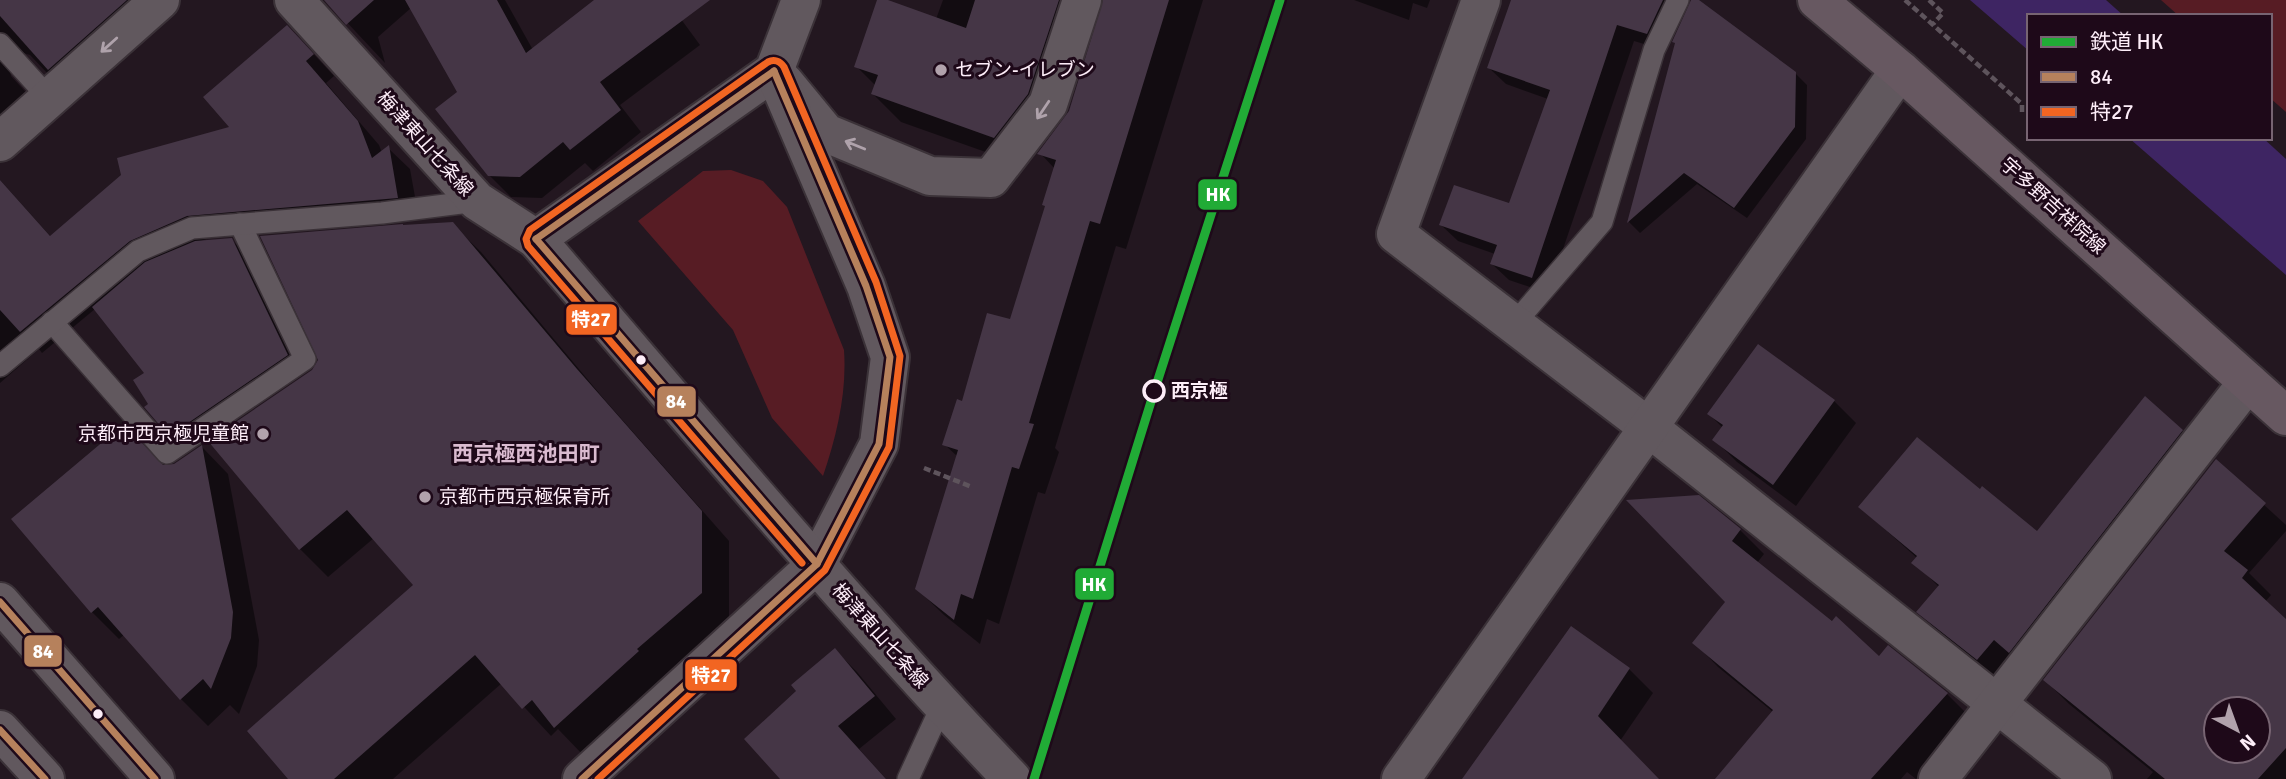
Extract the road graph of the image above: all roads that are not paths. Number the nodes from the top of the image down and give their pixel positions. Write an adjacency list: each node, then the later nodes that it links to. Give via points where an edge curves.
1 (160, 0): 11 (street, one-way to 11)
2 (293, 0): 13 (street, 梅津東山七条線)
3 (802, 0): 10 (street)
4 (1082, 0): 10 (street, one-way to 10, via 1048,104 991,178 930,176 826,133)
5 (1481, 0): 17 (street, via 1396,234)
6 (1678, 0): 17 (lane, via 1654,50 1602,222)
7 (1817, 0): 9 (main road, 宇多野吉祥院線)
8 (0, 44): 11 (lane)
9 (1900, 70): 19 (main road, 宇多野吉祥院線); 21 (street)
10 (774, 71): 15 (street); 22 (street, via 866,286 890,357 879,444)
11 (49, 98): 12 (street)
12 (0, 142)
13 (477, 201): 14 (lane); 15 (street, 梅津東山七条線)
14 (240, 224): 16 (lane, via 192,228 138,251); 16 (lane, via 305,359 167,453)
15 (536, 239): 22 (street, 梅津東山七条線)
16 (52, 322): 18 (lane)
17 (1514, 324): 21 (street)
18 (0, 366)
19 (2248, 382): 20 (main road, 宇多野吉祥院線); 24 (street)
20 (2286, 415)
21 (1648, 427): 24 (street); 32 (street)
22 (817, 564): 25 (street, 梅津東山七条線); 29 (street)
23 (0, 602): 28 (street)
24 (1997, 702): 33 (street); 34 (street)
25 (942, 705): 30 (lane); 31 (street, 梅津東山七条線)
26 (0, 730): 27 (street)
27 (45, 779)
28 (155, 779)
29 (582, 779)
30 (908, 779)
31 (1012, 779)
32 (1401, 779)
33 (1938, 779)
34 (2092, 779)

